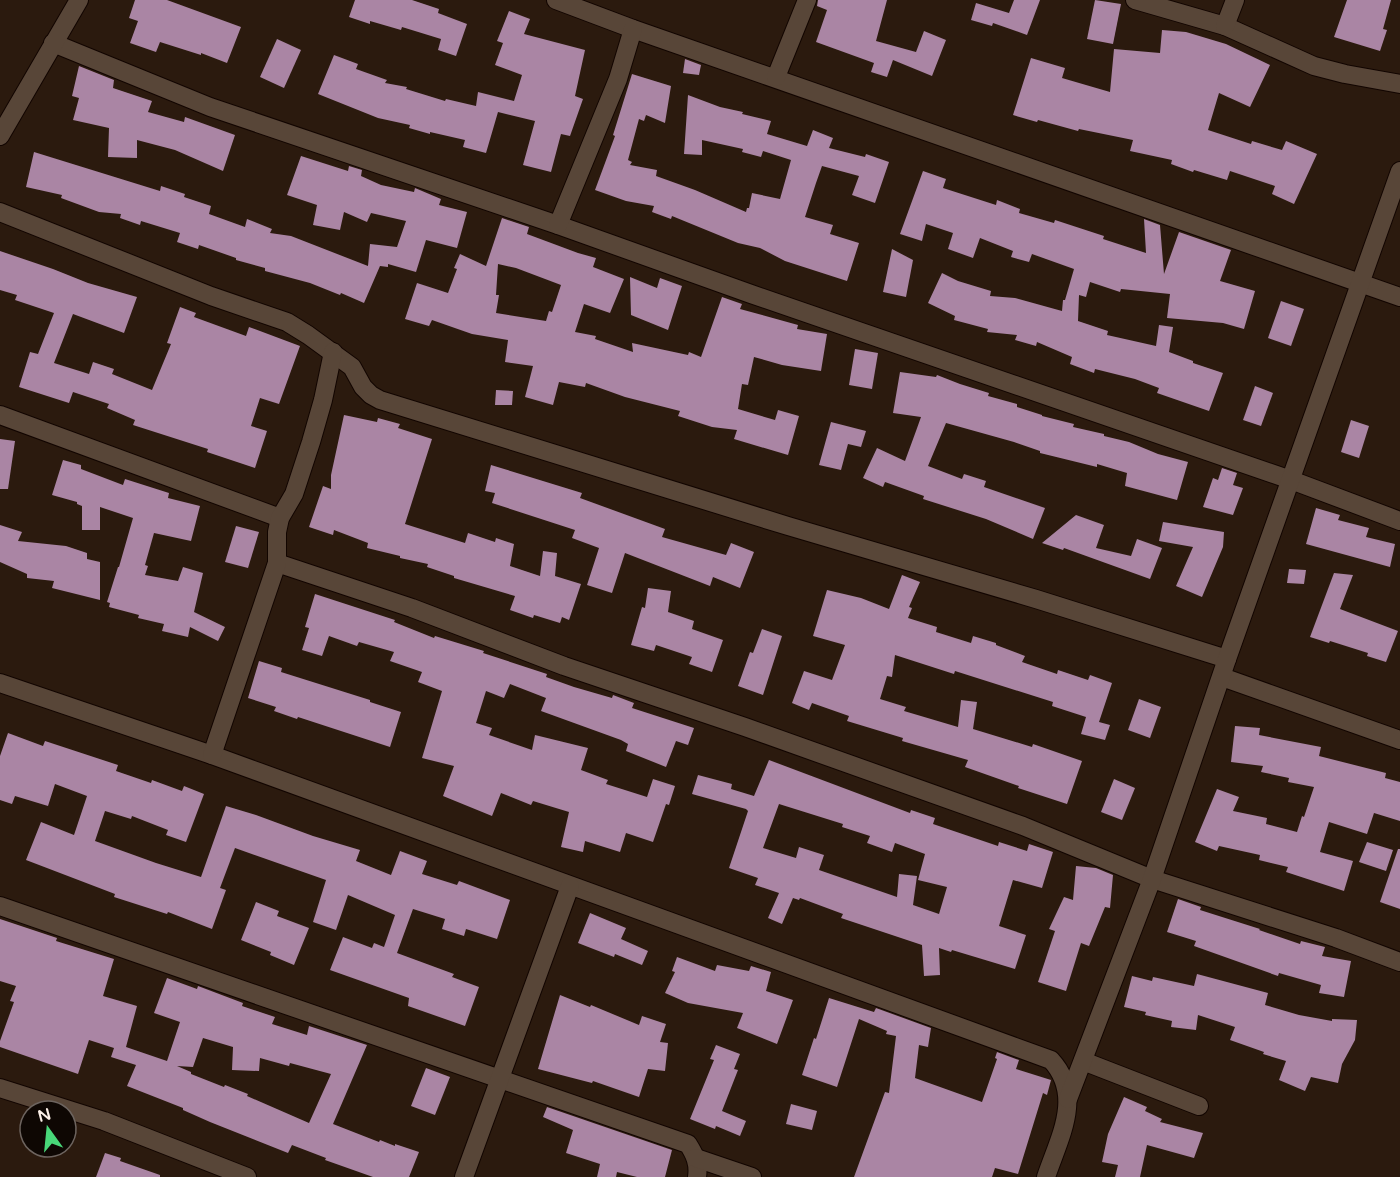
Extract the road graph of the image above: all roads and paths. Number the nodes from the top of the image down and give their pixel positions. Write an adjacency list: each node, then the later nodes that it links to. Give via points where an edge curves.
1 (79, 0): 8 (street)
2 (556, 0): 7 (street)
3 (807, 0): 9 (street)
4 (1135, 0): 6 (street)
5 (1235, 0): 6 (street)
6 (1225, 26): 10 (street, via 1314,66)
7 (633, 29): 9 (street); 14 (street, via 618,79)
8 (53, 43): 11 (street); 14 (street, via 210,107)
9 (776, 77): 15 (street)
10 (1400, 84)
11 (0, 136)
12 (1400, 171): 15 (street)
13 (0, 212): 17 (street, via 287,322)
14 (558, 225): 19 (street)
15 (1360, 283): 16 (street); 19 (street)
16 (1400, 297)
17 (333, 352): 20 (street, via 311,442 294,494); 23 (street, via 352,367 363,387 380,400)
18 (0, 415): 20 (street)
19 (1291, 480): 21 (street); 23 (street)
20 (280, 518): 22 (street)
21 (1400, 520)
22 (277, 563): 27 (street); 28 (street, via 1023,826)
23 (1227, 659): 24 (street)
24 (1222, 677): 26 (street); 28 (street)
25 (0, 683): 27 (street)
26 (1400, 740)
27 (212, 755): 29 (street)
28 (1152, 879): 31 (street); 32 (street)
29 (570, 886): 33 (street); 35 (street, via 1051,1060 1061,1075)
30 (0, 906): 33 (street)
31 (1400, 962)
32 (1083, 1060): 35 (street); 36 (street)
33 (500, 1079): 37 (street, via 688,1144); 39 (street)
34 (0, 1088): 38 (street, via 104,1122)
35 (1068, 1099): 42 (street)
36 (1199, 1106)
37 (696, 1158): 40 (street); 41 (street)
38 (247, 1177)
39 (464, 1177)
40 (698, 1177)
41 (752, 1177)
42 (1046, 1177)

